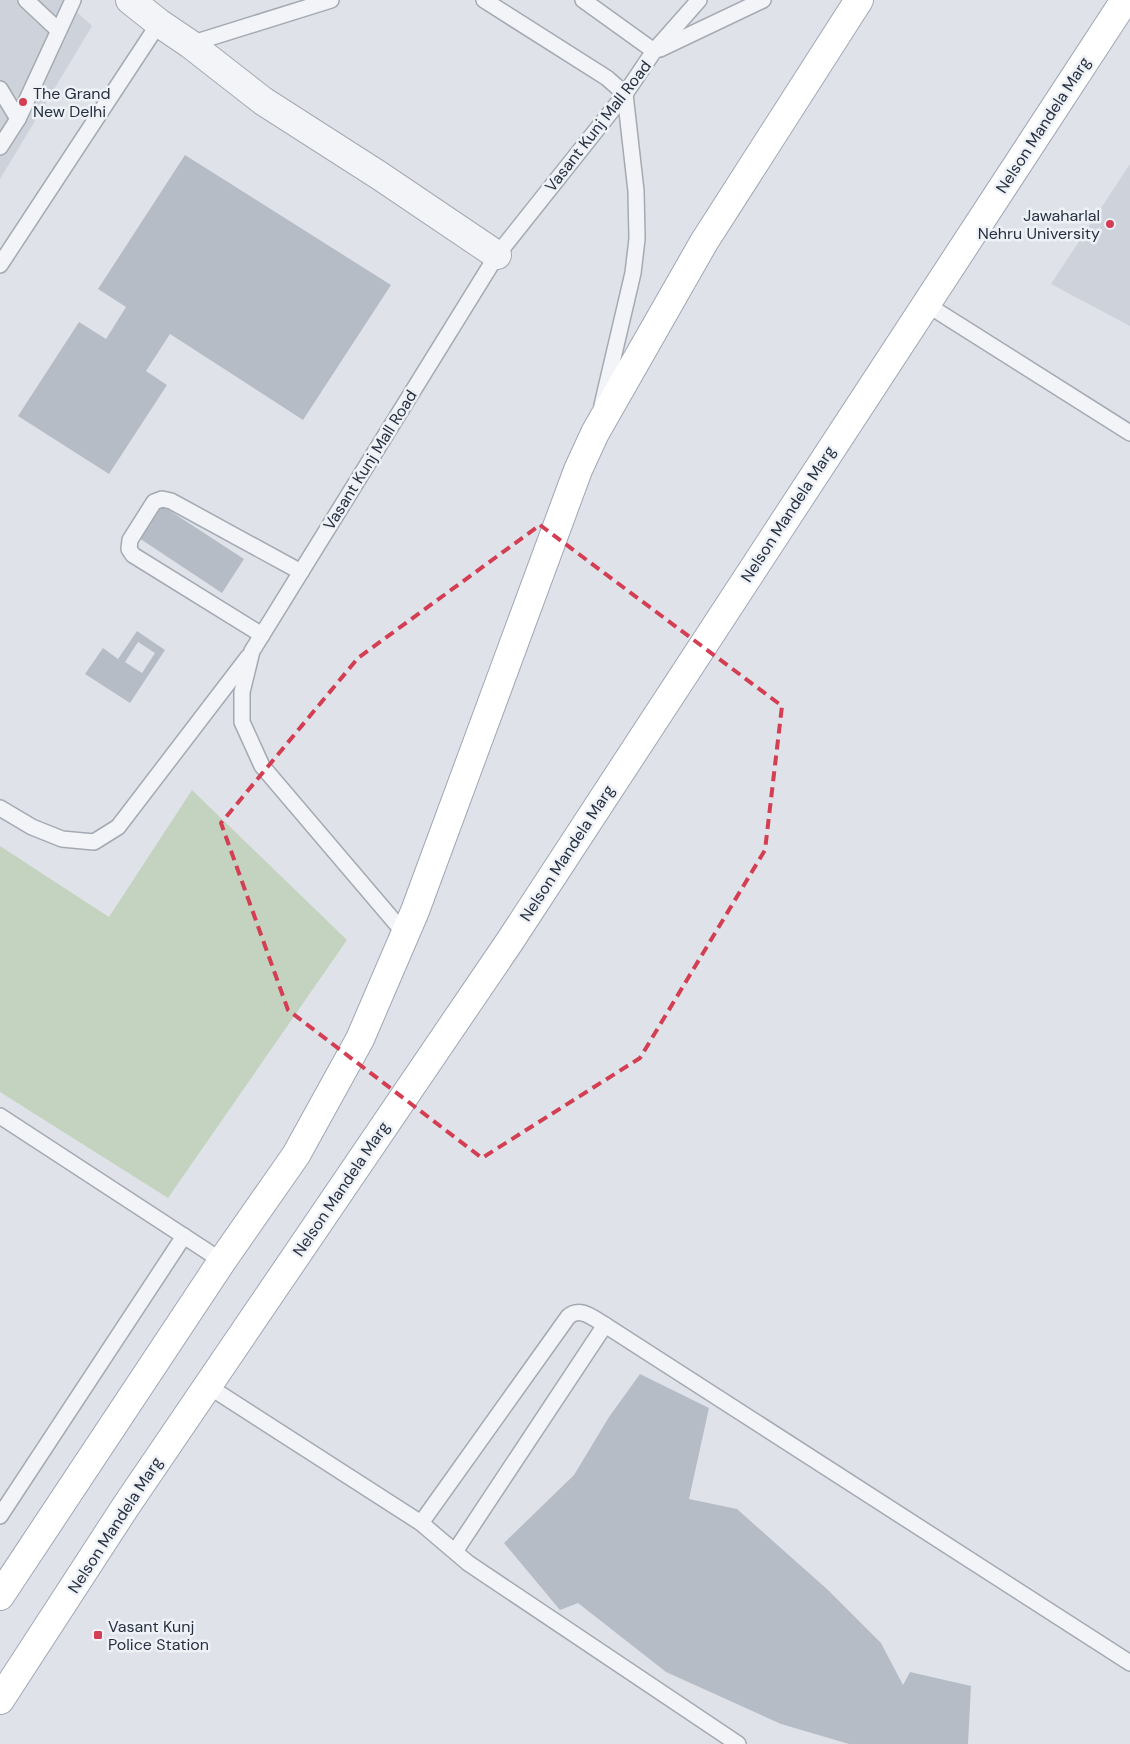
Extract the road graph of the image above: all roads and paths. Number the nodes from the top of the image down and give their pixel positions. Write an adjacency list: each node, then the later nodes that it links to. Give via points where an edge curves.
1 (26, 0): 12 (lane)
2 (73, 0): 12 (lane)
3 (130, 0): 11 (street)
4 (331, 0): 13 (lane)
5 (484, 0): 16 (lane, via 607,78)
6 (583, 0): 14 (lane)
7 (699, 0): 14 (lane, Vasant Kunj Mall Road)
8 (763, 0): 14 (lane)
9 (858, 0): 22 (main road, via 704,242)
10 (1125, 0): 21 (main road, Nelson Mandela Marg)
11 (159, 23): 13 (street); 20 (lane)
12 (58, 30): 17 (lane)
13 (190, 44): 19 (street, via 263,101)
14 (654, 52): 16 (lane, Vasant Kunj Mall Road)
15 (0, 89): 17 (lane)
16 (625, 94): 19 (lane, Vasant Kunj Mall Road); 22 (lane, via 636,191 637,240 633,273)
17 (18, 119): 18 (lane)
18 (0, 147)
19 (497, 254): 24 (lane, Vasant Kunj Mall Road)
20 (0, 265)
21 (926, 304): 23 (lane); 33 (main road, Nelson Mandela Marg, via 510,941)
22 (595, 433): 28 (main road, via 578,470)
23 (1130, 433)
24 (301, 572): 25 (lane, Vasant Kunj Mall Road); 25 (lane, via 162,499 154,502 130,540 129,549 133,555)
25 (262, 635): 26 (lane, Vasant Kunj Mall Road)
26 (252, 651): 27 (lane, via 118,828 94,842 62,839 32,827); 28 (lane, Vasant Kunj Mall Road, via 242,692 242,722 262,766)
27 (0, 808)
28 (405, 934): 31 (main road, via 360,1038 296,1155)
29 (0, 1116): 30 (lane)
30 (184, 1236): 31 (lane); 34 (lane)
31 (222, 1261): 37 (main road)
32 (604, 1325): 35 (lane, via 580,1312 573,1312 568,1317); 36 (lane); 38 (lane)
33 (208, 1386): 35 (lane); 39 (main road, Nelson Mandela Marg)
34 (0, 1516)
35 (422, 1523): 36 (lane)
36 (456, 1550): 40 (lane, via 468,1563)
37 (0, 1596)
38 (1130, 1663)
39 (0, 1700)
40 (738, 1744)

